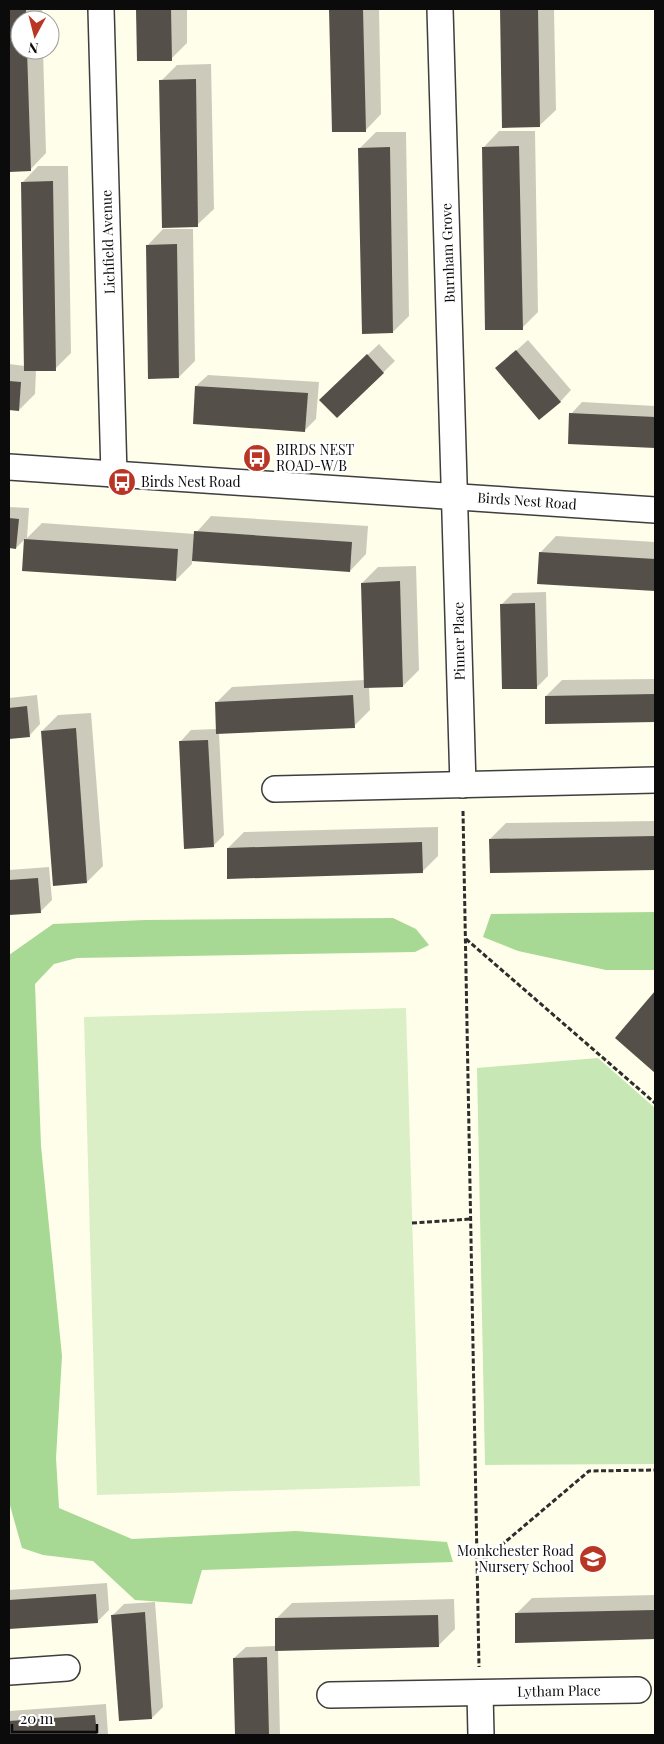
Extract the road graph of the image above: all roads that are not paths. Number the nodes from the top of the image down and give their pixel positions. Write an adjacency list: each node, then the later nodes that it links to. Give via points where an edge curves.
1 (101, 9): 4 (street, Lichfield Avenue)
2 (440, 9): 5 (street, Burnham Grove)
3 (9, 467): 4 (street, Birds Nest Road)
4 (114, 475): 5 (street, Birds Nest Road)
5 (456, 496): 6 (street, Birds Nest Road); 8 (street, Pinner Place)
6 (655, 510)
7 (655, 780): 8 (street)
8 (463, 785): 9 (street)
9 (275, 789)
10 (68, 1668): 11 (street)
11 (9, 1672)
12 (638, 1690): 13 (street, Lytham Place)
13 (480, 1693): 14 (street, Lytham Place); 15 (street)
14 (330, 1695)
15 (481, 1735)

